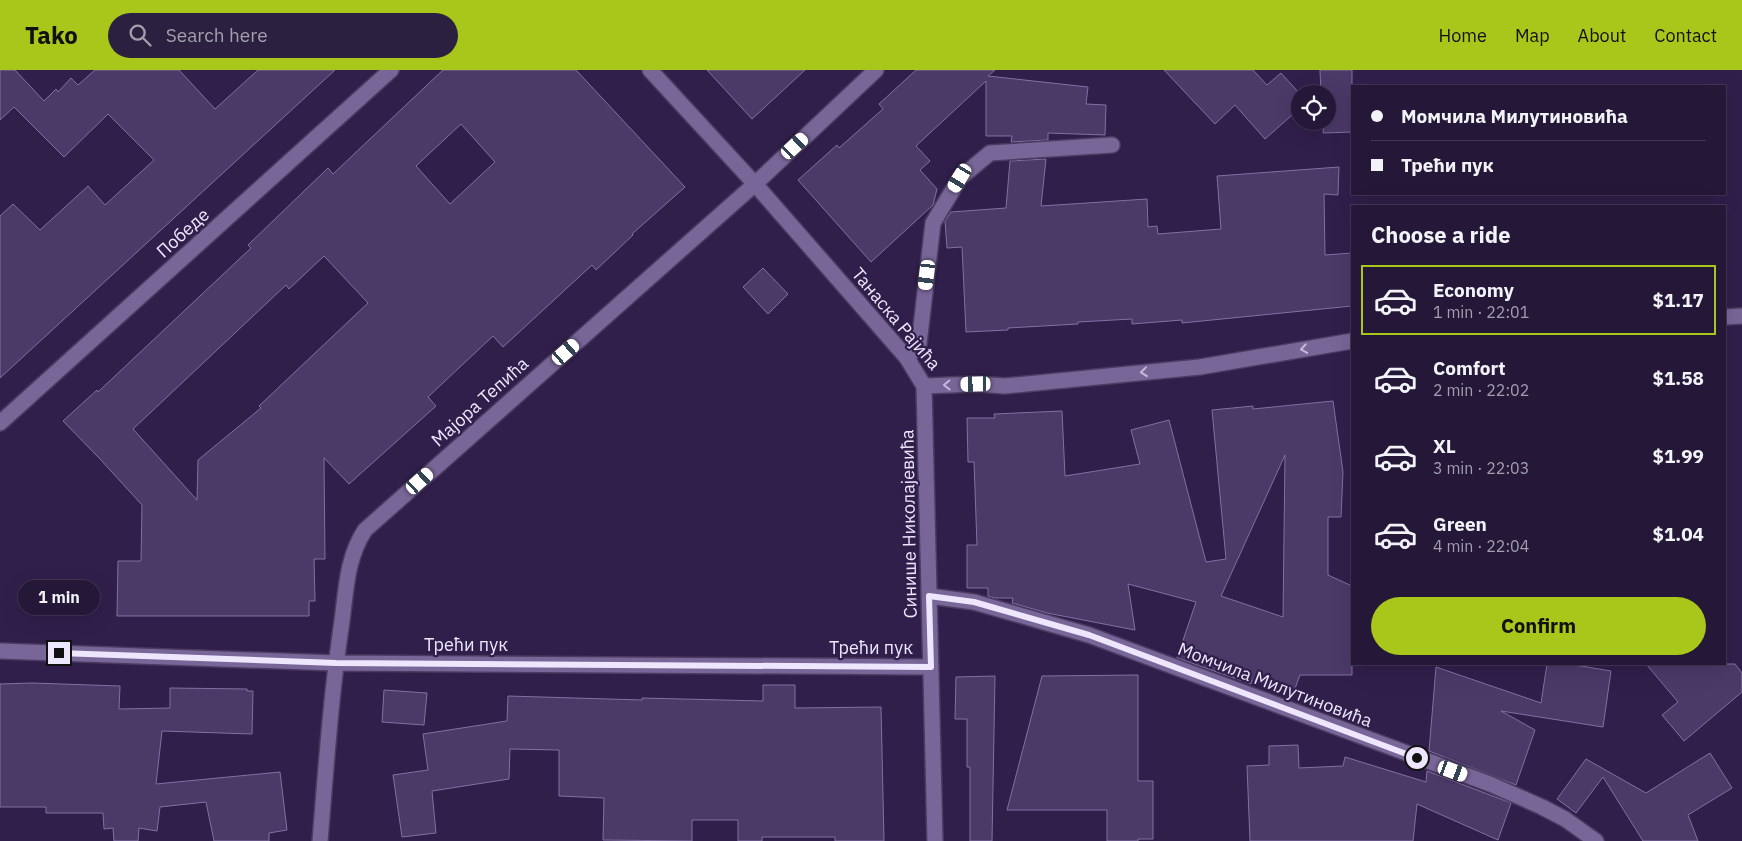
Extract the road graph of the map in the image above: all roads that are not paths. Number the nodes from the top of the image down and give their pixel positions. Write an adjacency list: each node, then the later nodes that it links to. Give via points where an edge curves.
1 (391, 70): 11 (street, Победе)
2 (650, 70): 5 (street, Танаска Рајића)
3 (876, 70): 5 (street, Мајора Тепића)
4 (1112, 146): 9 (street, via 990,154 960,178 933,223 920,344)
5 (755, 184): 9 (street, Танаска Рајића); 14 (street, Мајора Тепића, via 365,530 351,558)
6 (1742, 316): 7 (street)
7 (1726, 317)
8 (1351, 341): 10 (street, Танаска Рајића, one-way to 10, via 1200,367 1005,386)
9 (907, 358): 10 (street, Танаска Рајића)
10 (924, 386): 12 (street, Синише Николајевића)
11 (0, 423)
12 (929, 596): 15 (street, Синише Николајевића); 18 (street, Момчила Милутиновића, via 974,602 1089,635 1490,784 1542,807)
13 (0, 651): 14 (street, Трећи пук)
14 (336, 663): 15 (street, Трећи пук); 16 (street, Мајора Тепића)
15 (931, 667): 17 (street, Синише Николајевића)
16 (320, 841)
17 (935, 841)
18 (1596, 841)

